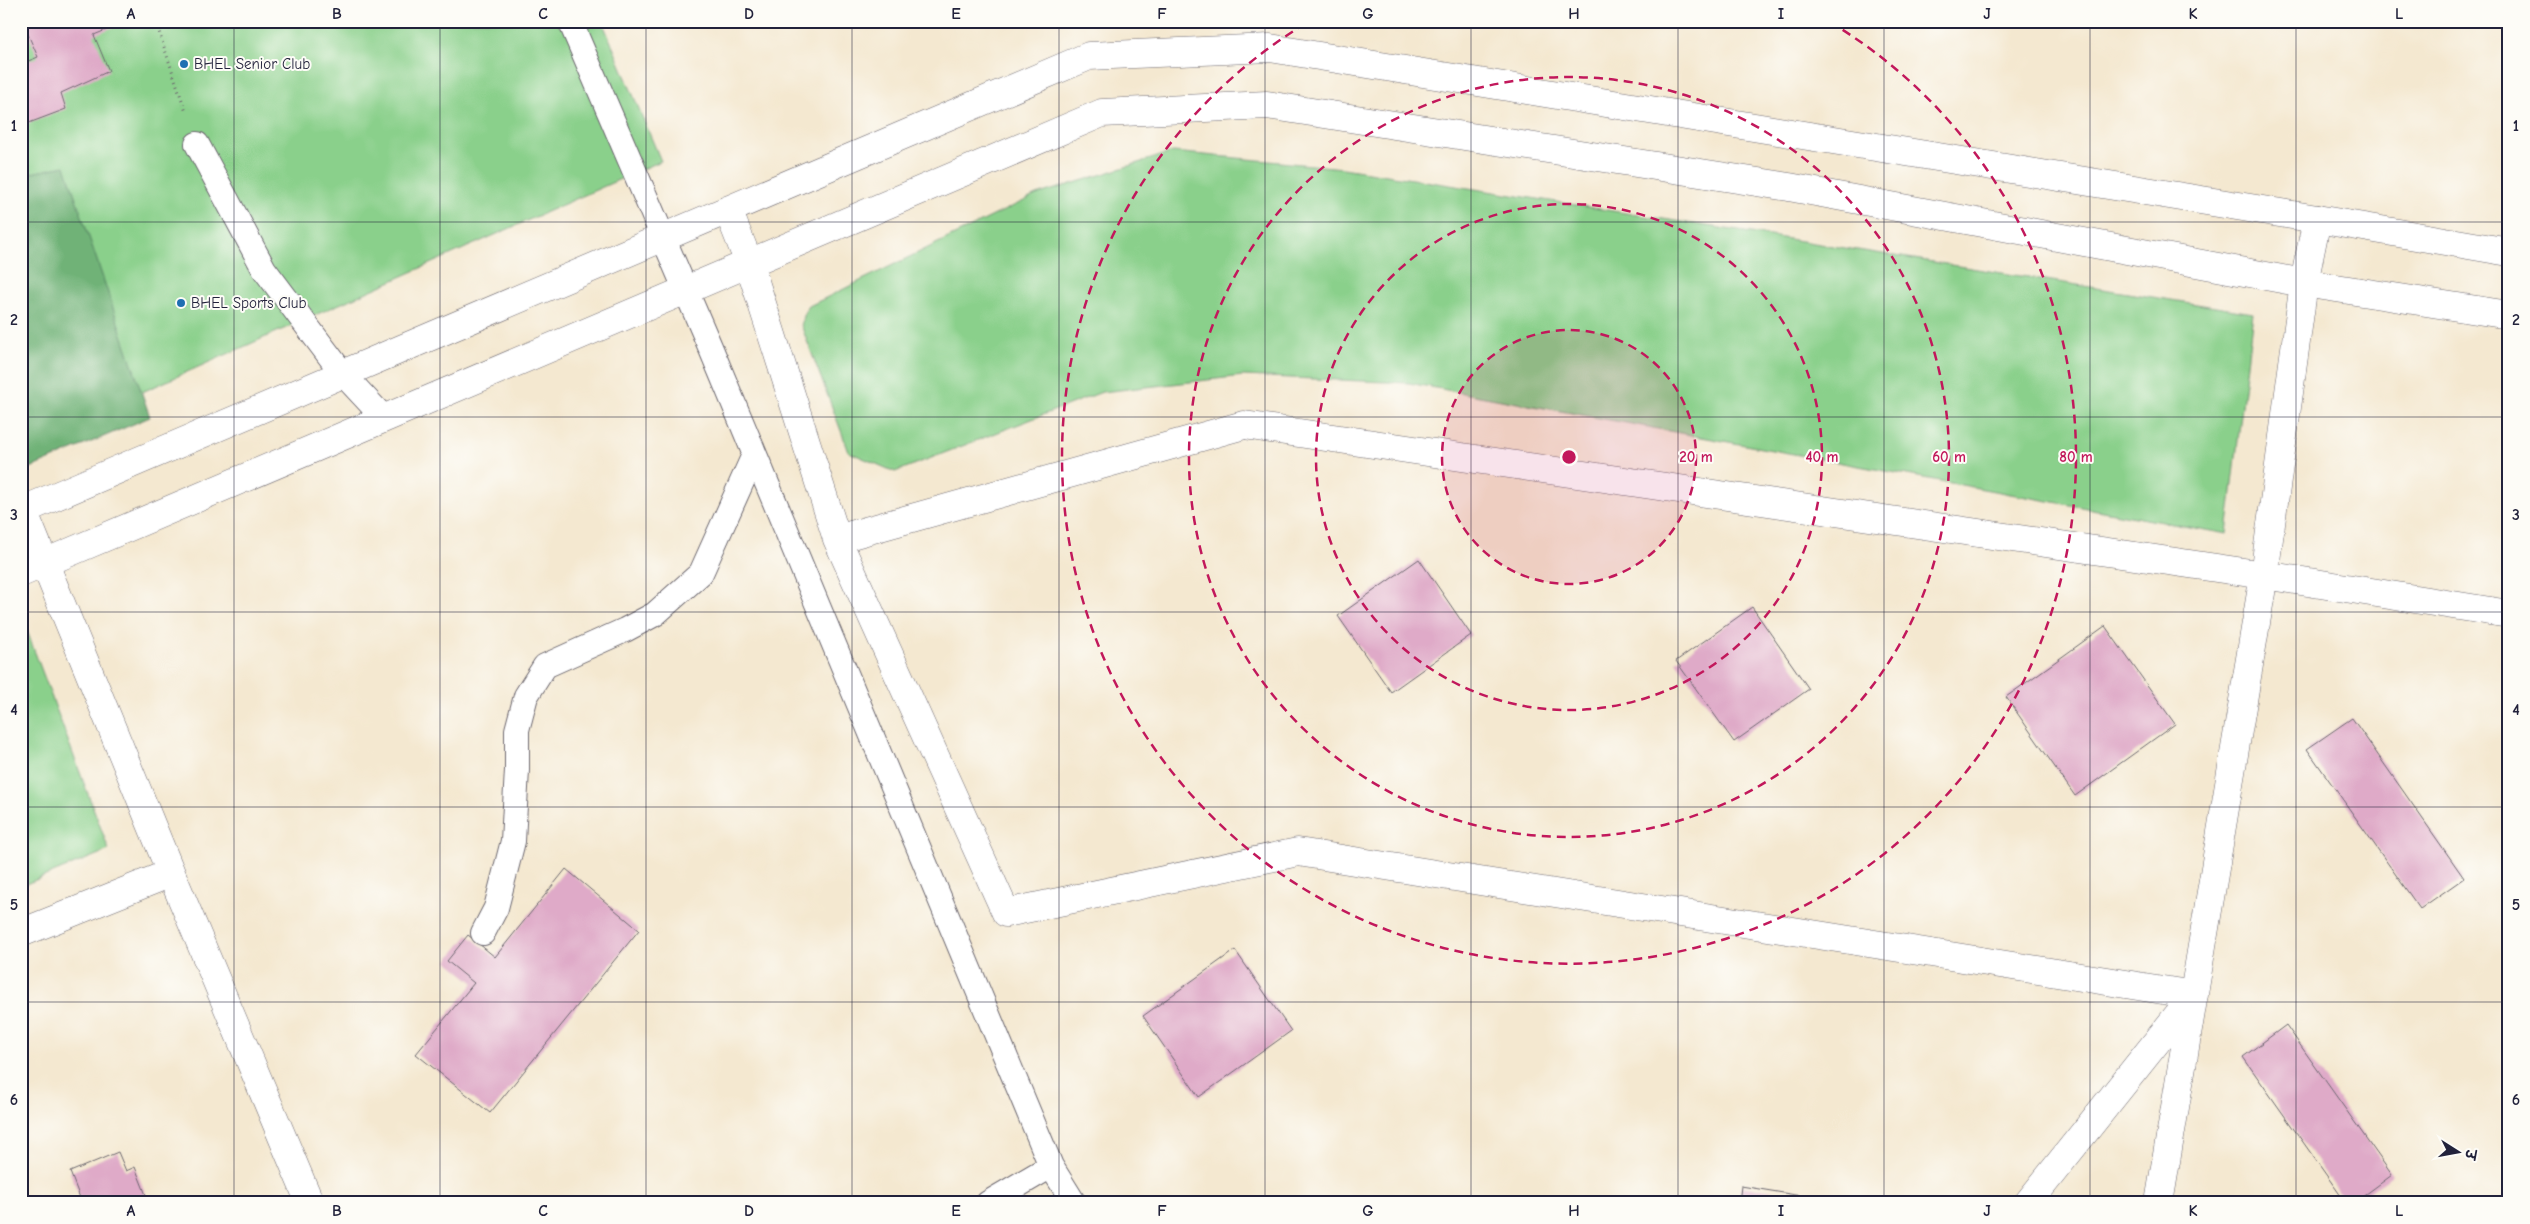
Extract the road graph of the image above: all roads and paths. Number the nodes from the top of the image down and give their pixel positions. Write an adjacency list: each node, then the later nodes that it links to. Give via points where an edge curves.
1 (172, 21): 3 (path, via 158,28)
2 (570, 21): 6 (lane)
3 (197, 144): 12 (lane, via 264,269)
4 (728, 210): 5 (street, via 1089,56 1270,48); 6 (street); 8 (street)
5 (2317, 218): 7 (street); 9 (street)
6 (664, 238): 10 (lane); 12 (street)
7 (2509, 252)
8 (750, 263): 9 (street, via 1102,113 1267,105 1789,187); 10 (street); 16 (street)
9 (2304, 283): 11 (street); 18 (street)
10 (686, 290): 13 (street); 14 (lane)
11 (2509, 315)
12 (343, 374): 13 (lane); 15 (street)
13 (384, 418): 17 (street)
14 (754, 455): 22 (lane, via 701,573 655,614 545,666 526,696 517,730 513,841 496,908); 24 (lane)
15 (22, 511): 17 (street)
16 (837, 539): 18 (street, via 1244,425); 23 (street, via 1006,913 1298,852)
17 (33, 568): 20 (street)
18 (2264, 575): 19 (street); 23 (street)
19 (2509, 614)
20 (171, 873): 21 (street); 25 (street)
21 (21, 933)
22 (484, 933)
23 (2194, 995): 28 (street); 29 (street)
24 (1051, 1166): 26 (lane); 27 (lane)
25 (310, 1203)
26 (988, 1203)
27 (1074, 1203)
28 (2028, 1203)
29 (2159, 1203)

